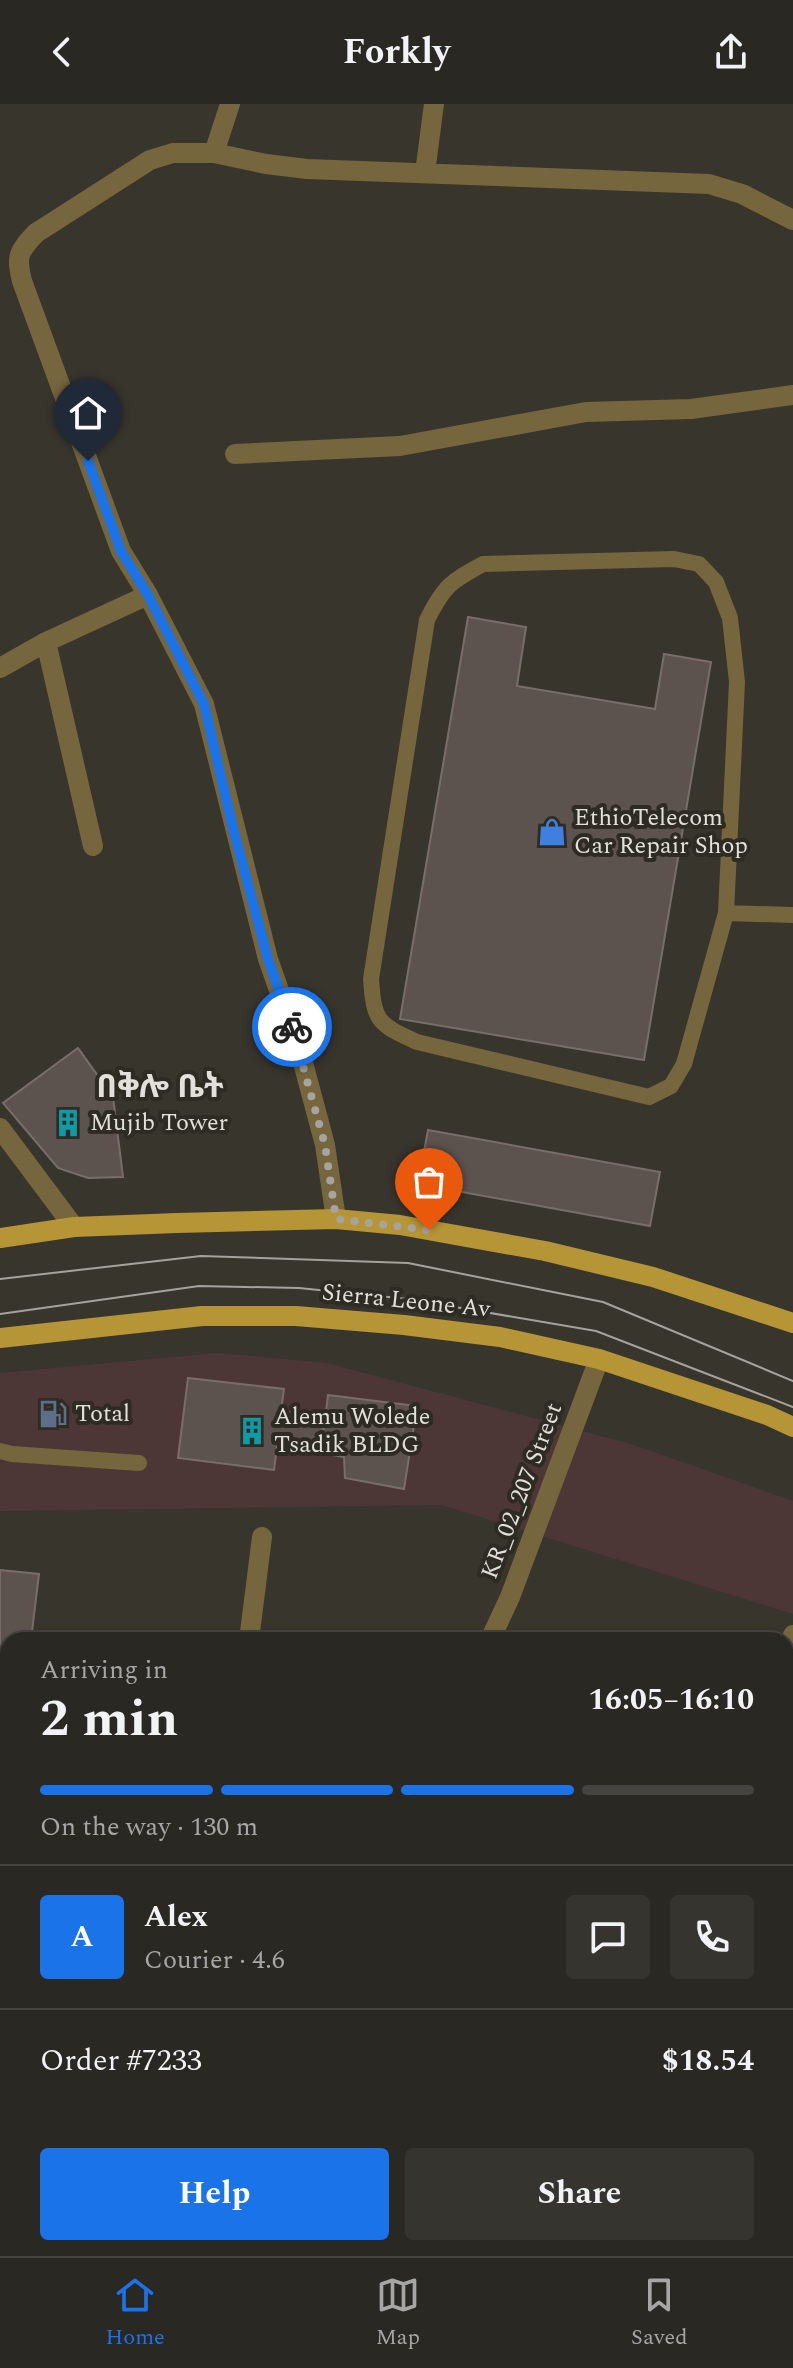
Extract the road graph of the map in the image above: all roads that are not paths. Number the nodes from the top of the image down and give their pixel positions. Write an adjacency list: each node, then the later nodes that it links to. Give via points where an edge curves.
1 (230, 104): 3 (street)
2 (434, 104): 4 (street)
3 (214, 153): 4 (street, via 307,169); 8 (street, via 173,153 150,160 36,233 17,262 121,551)
4 (425, 173): 5 (street, via 709,184)
5 (793, 220)
6 (793, 395): 7 (street, via 691,409 586,412 400,446)
7 (235, 454)
8 (148, 595): 9 (street); 15 (street, via 204,704 268,959 325,1145)
9 (46, 642): 10 (street); 11 (street)
10 (0, 668)
11 (93, 846)
12 (726, 913): 12 (lane, via 684,1064 671,1086 649,1097 417,1042 387,1028 373,1010 371,979 427,620 441,591 483,564 674,559 699,564 716,582 730,618 737,682); 13 (lane)
13 (793, 915)
14 (0, 1128): 16 (street)
15 (336, 1219): 16 (main road); 18 (main road, via 545,1251 653,1277)
16 (74, 1227): 17 (main road)
17 (0, 1238)
18 (793, 1323)
19 (0, 1338): 20 (main road, Sierra Leone Av, via 202,1316 296,1316 500,1337)
20 (599, 1359): 21 (main road, Sierra Leone Av); 26 (street, KR_02_207 Street)
21 (793, 1427)
22 (0, 1451): 23 (lane)
23 (139, 1463)
24 (262, 1537): 25 (street)
25 (250, 1632)
26 (494, 1632)

